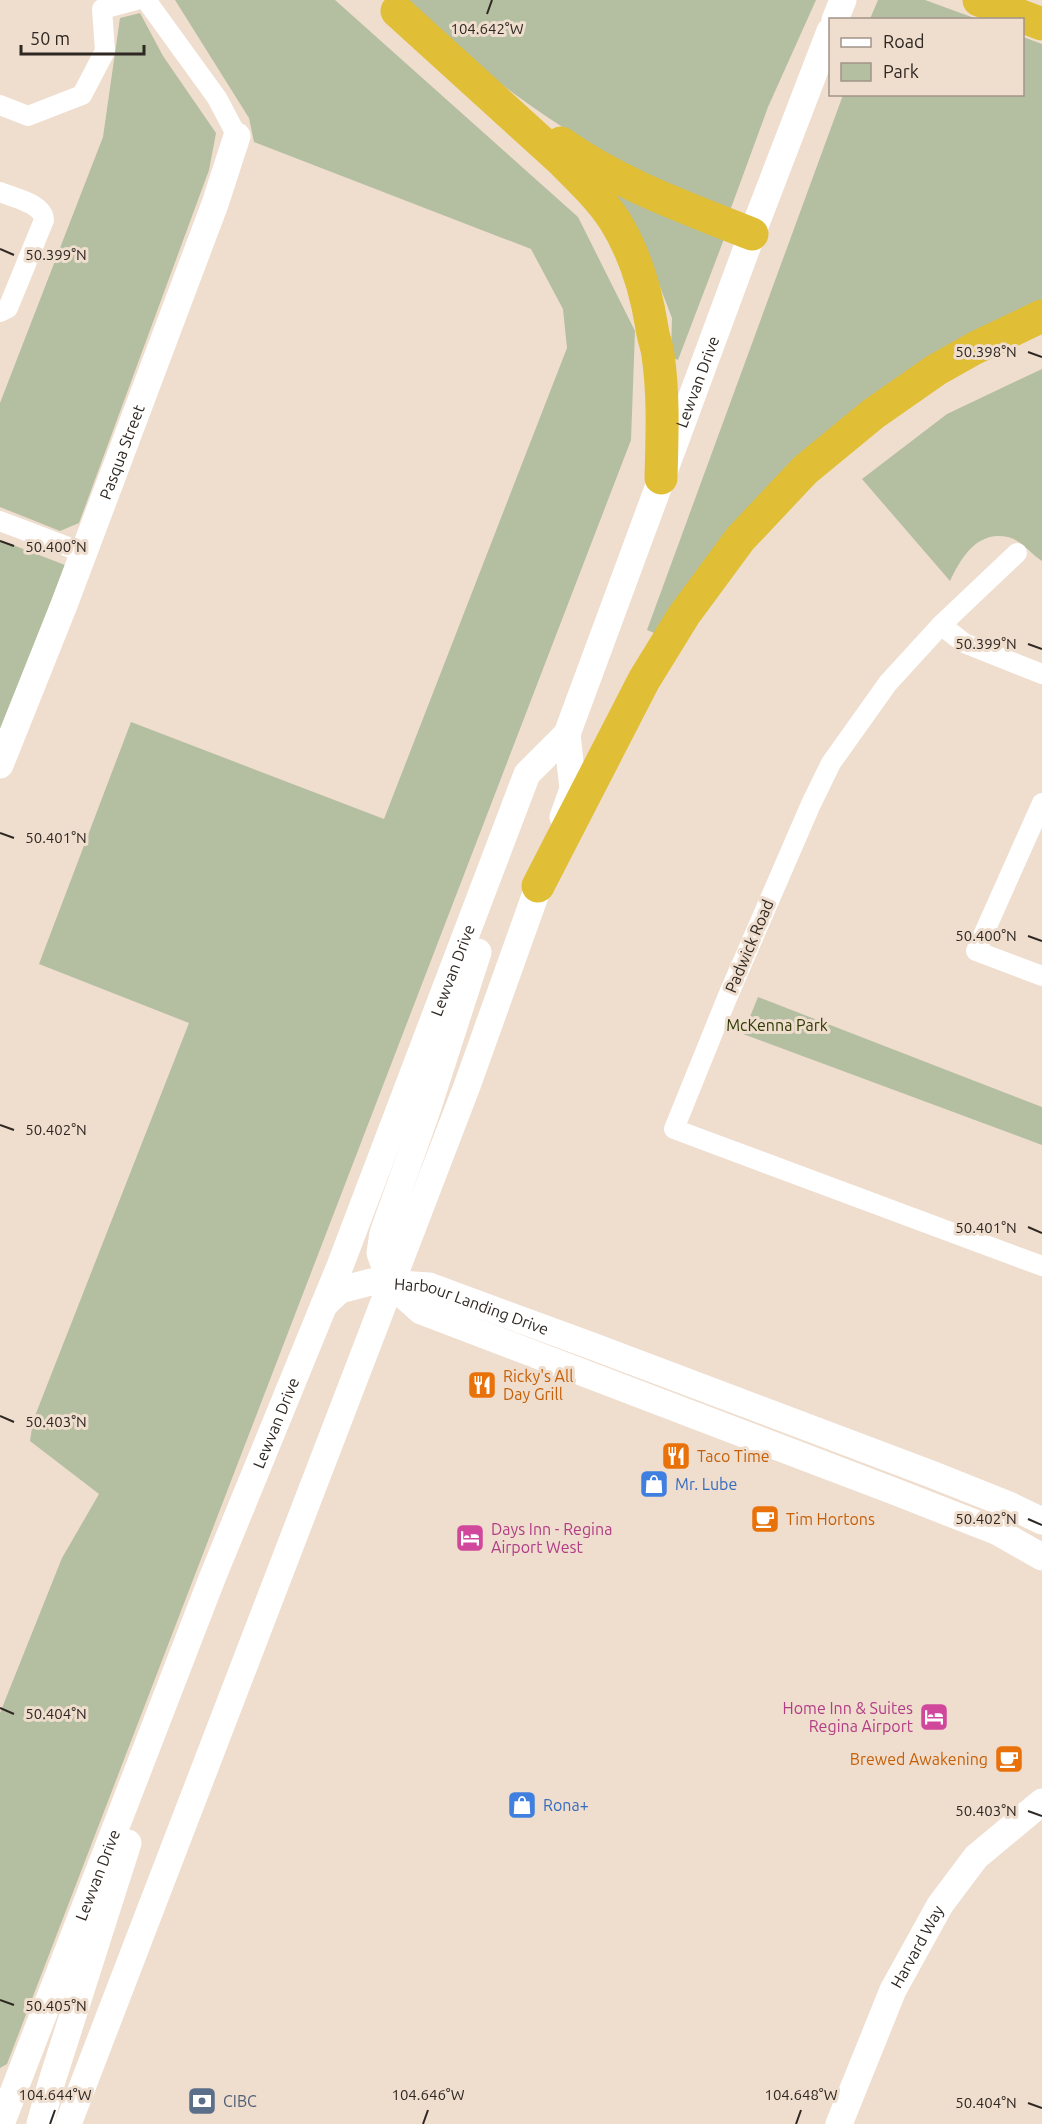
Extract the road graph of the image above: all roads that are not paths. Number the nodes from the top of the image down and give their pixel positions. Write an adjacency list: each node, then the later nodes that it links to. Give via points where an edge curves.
1 (136, 0): 5 (street)
2 (146, 0): 11 (street, via 217,98)
3 (843, 0): 7 (main road)
4 (979, 0): 8 (highway)
5 (97, 5): 10 (street, via 105,51 82,94 28,116)
6 (389, 6): 13 (highway, via 493,94 565,146 642,188); 16 (highway, via 561,160 615,220 633,253 646,291 658,354)
7 (836, 18)
8 (1042, 24)
9 (829, 36): 13 (main road, Lewvan Drive)
10 (0, 105)
11 (237, 136): 18 (main road, Pasqua Street)
12 (0, 192): 14 (street, via 34,206 42,211 44,219 8,308)
13 (752, 234): 16 (main road, Lewvan Drive)
14 (0, 312)
15 (1042, 316): 26 (highway, via 936,370 873,414 805,470 740,538 684,615 644,680)
16 (661, 478): 22 (main road, Lewvan Drive)
17 (0, 521): 18 (street)
18 (84, 553): 23 (main road, Pasqua Street)
19 (1017, 553): 20 (street, Padwick Road)
20 (940, 625): 21 (street, via 964,643); 28 (street, Padwick Road, via 888,683 831,764 727,998 674,1129)
21 (1042, 674)
22 (567, 734): 24 (main road, Lewvan Drive); 26 (main road, Lewvan Drive, via 573,789)
23 (0, 765)
24 (527, 774): 29 (main road, via 497,892 384,1233 380,1253); 30 (main road, Lewvan Drive)
25 (1042, 803): 27 (street, via 976,951)
26 (538, 886): 29 (main road, Lewvan Drive)
27 (1042, 976)
28 (1042, 1266)
29 (391, 1284): 30 (main road, via 371,1282 340,1290); 31 (main road, Harbour Landing Drive, via 421,1311); 32 (main road, Lewvan Drive); 33 (main road, Harbour Landing Drive, via 429,1286 489,1307 956,1484)
30 (324, 1305): 35 (main road, Lewvan Drive)
31 (457, 1325): 32 (main road, via 403,1316 386,1328); 34 (main road, Harbour Landing Drive, via 999,1532)
32 (321, 1466): 40 (main road, Lewvan Drive)
33 (1042, 1521)
34 (1042, 1557)
35 (213, 1576): 37 (main road, Lewvan Drive); 39 (main road)
36 (1042, 1802): 41 (main road, Harvard Way, via 976,1857 940,1905 892,1990)
37 (3, 2118): 38 (main road)
38 (31, 2124)
39 (40, 2124)
40 (68, 2124)
41 (839, 2124)

